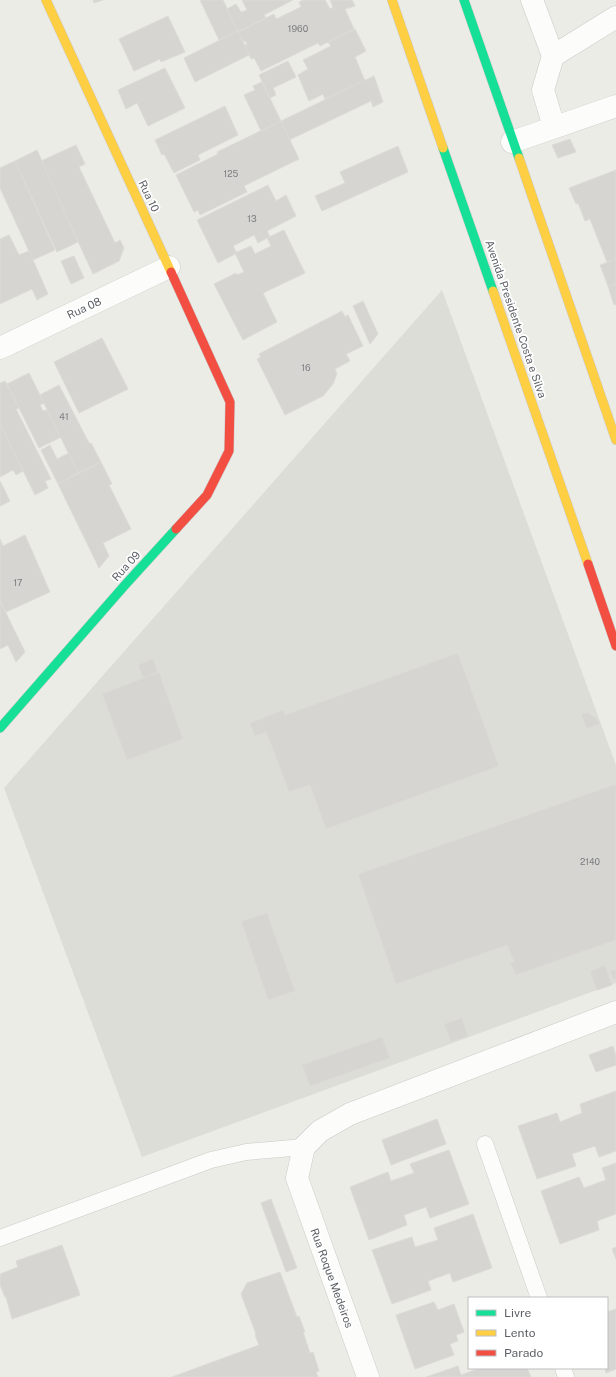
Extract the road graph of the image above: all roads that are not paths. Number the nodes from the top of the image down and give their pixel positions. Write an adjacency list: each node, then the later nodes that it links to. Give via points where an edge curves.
1 (46, 0): 10 (main road, Rua 10)
2 (392, 0): 14 (main road, Avenida Presidente Costa e Silva)
3 (464, 0): 9 (main road)
4 (532, 0): 6 (street)
5 (616, 17): 6 (street)
6 (553, 56): 8 (street, via 543,90)
7 (616, 106): 8 (street)
8 (554, 127): 9 (street)
9 (512, 142): 13 (main road)
10 (169, 268): 11 (street, Rua 08); 12 (main road, Rua 10)
11 (0, 348)
12 (230, 402): 15 (main road, Rua 09, via 229,451 207,495)
13 (616, 440)
14 (616, 646)
15 (0, 728)
16 (616, 1012): 18 (street, via 350,1114 320,1131)
17 (485, 1144): 20 (lane)
18 (304, 1147): 19 (lane, via 246,1152 211,1160); 21 (street, Rua Roque Medeiros, via 297,1178)
19 (0, 1238)
20 (539, 1297)
21 (368, 1377)

